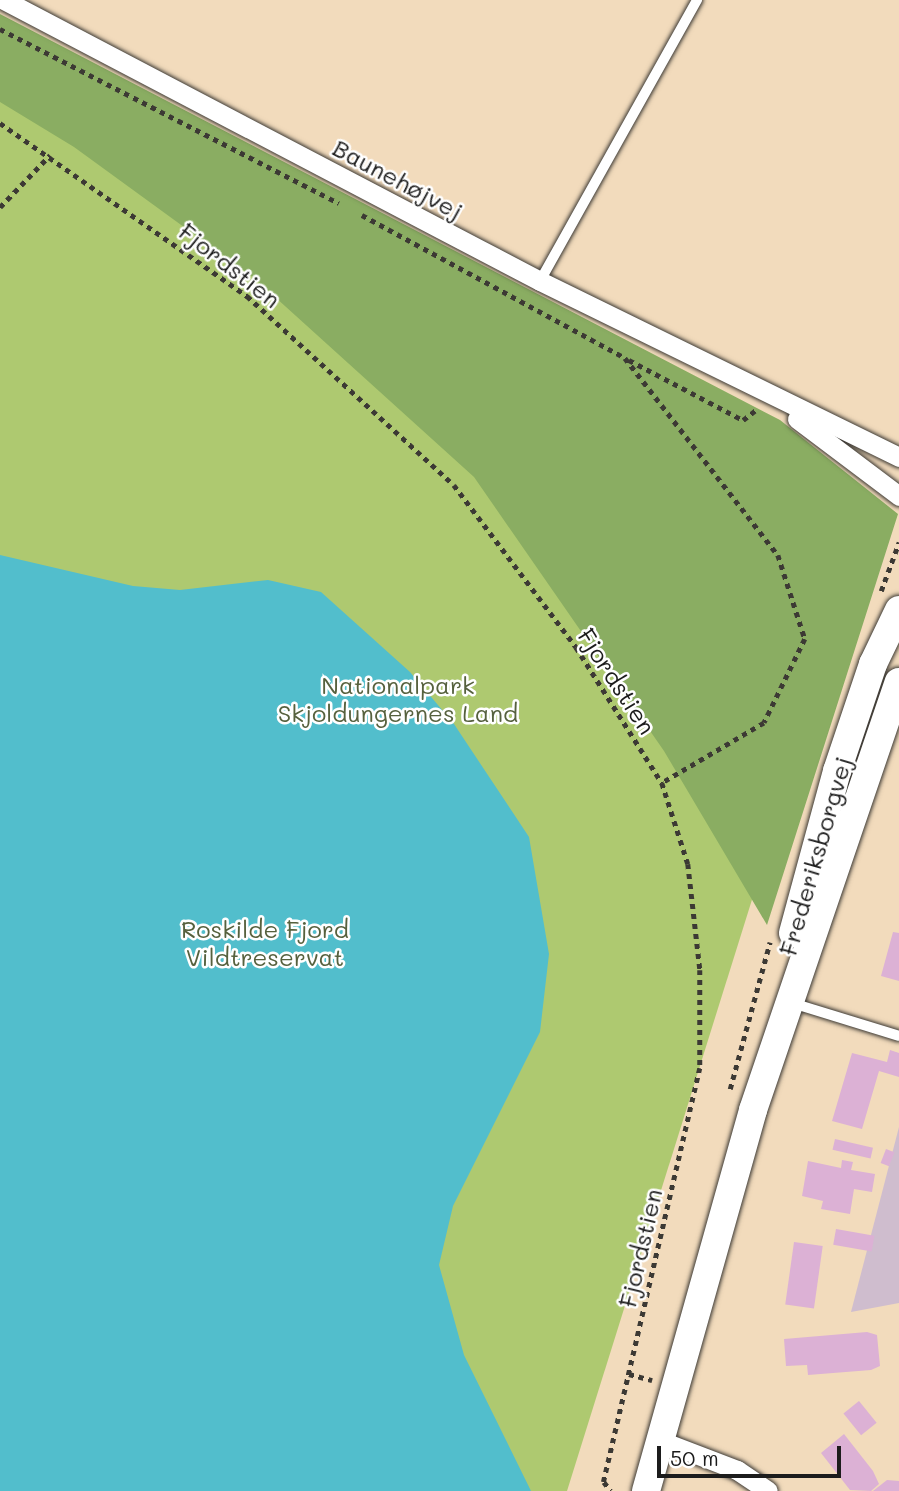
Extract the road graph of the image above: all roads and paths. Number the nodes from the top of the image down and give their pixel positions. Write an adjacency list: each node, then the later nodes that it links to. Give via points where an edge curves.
1 (4, 0): 7 (street, Baunehøjvej)
2 (697, 0): 7 (lane)
3 (0, 29): 8 (path)
4 (0, 123): 5 (path, Fjordstien)
5 (51, 155): 6 (path); 15 (path, Fjordstien, via 247,296 454,485 576,647)
6 (0, 207)
7 (541, 281): 9 (street, Baunehøjvej)
8 (625, 358): 9 (path, via 743,420); 15 (path, via 778,555 805,639 764,723)
9 (771, 399): 10 (street, Baunehøjvej); 11 (street, Baunehøjvej)
10 (899, 457)
11 (899, 496)
12 (899, 542): 13 (path)
13 (887, 608): 19 (street, Frederiksborgvej)
14 (899, 682): 17 (street, Frederiksborgvej)
15 (662, 783): 23 (path, Fjordstien, via 688,864 700,970 700,1068 604,1482)
16 (773, 929): 19 (path)
17 (788, 1002): 18 (lane); 19 (street, Frederiksborgvej)
18 (899, 1036)
19 (740, 1106): 22 (street, Frederiksborgvej)
20 (659, 1368): 21 (path)
21 (652, 1394)
22 (659, 1440): 24 (street, Frederiksborgvej); 25 (street, via 737,1470)
23 (611, 1491)
24 (646, 1491)
25 (768, 1491)

